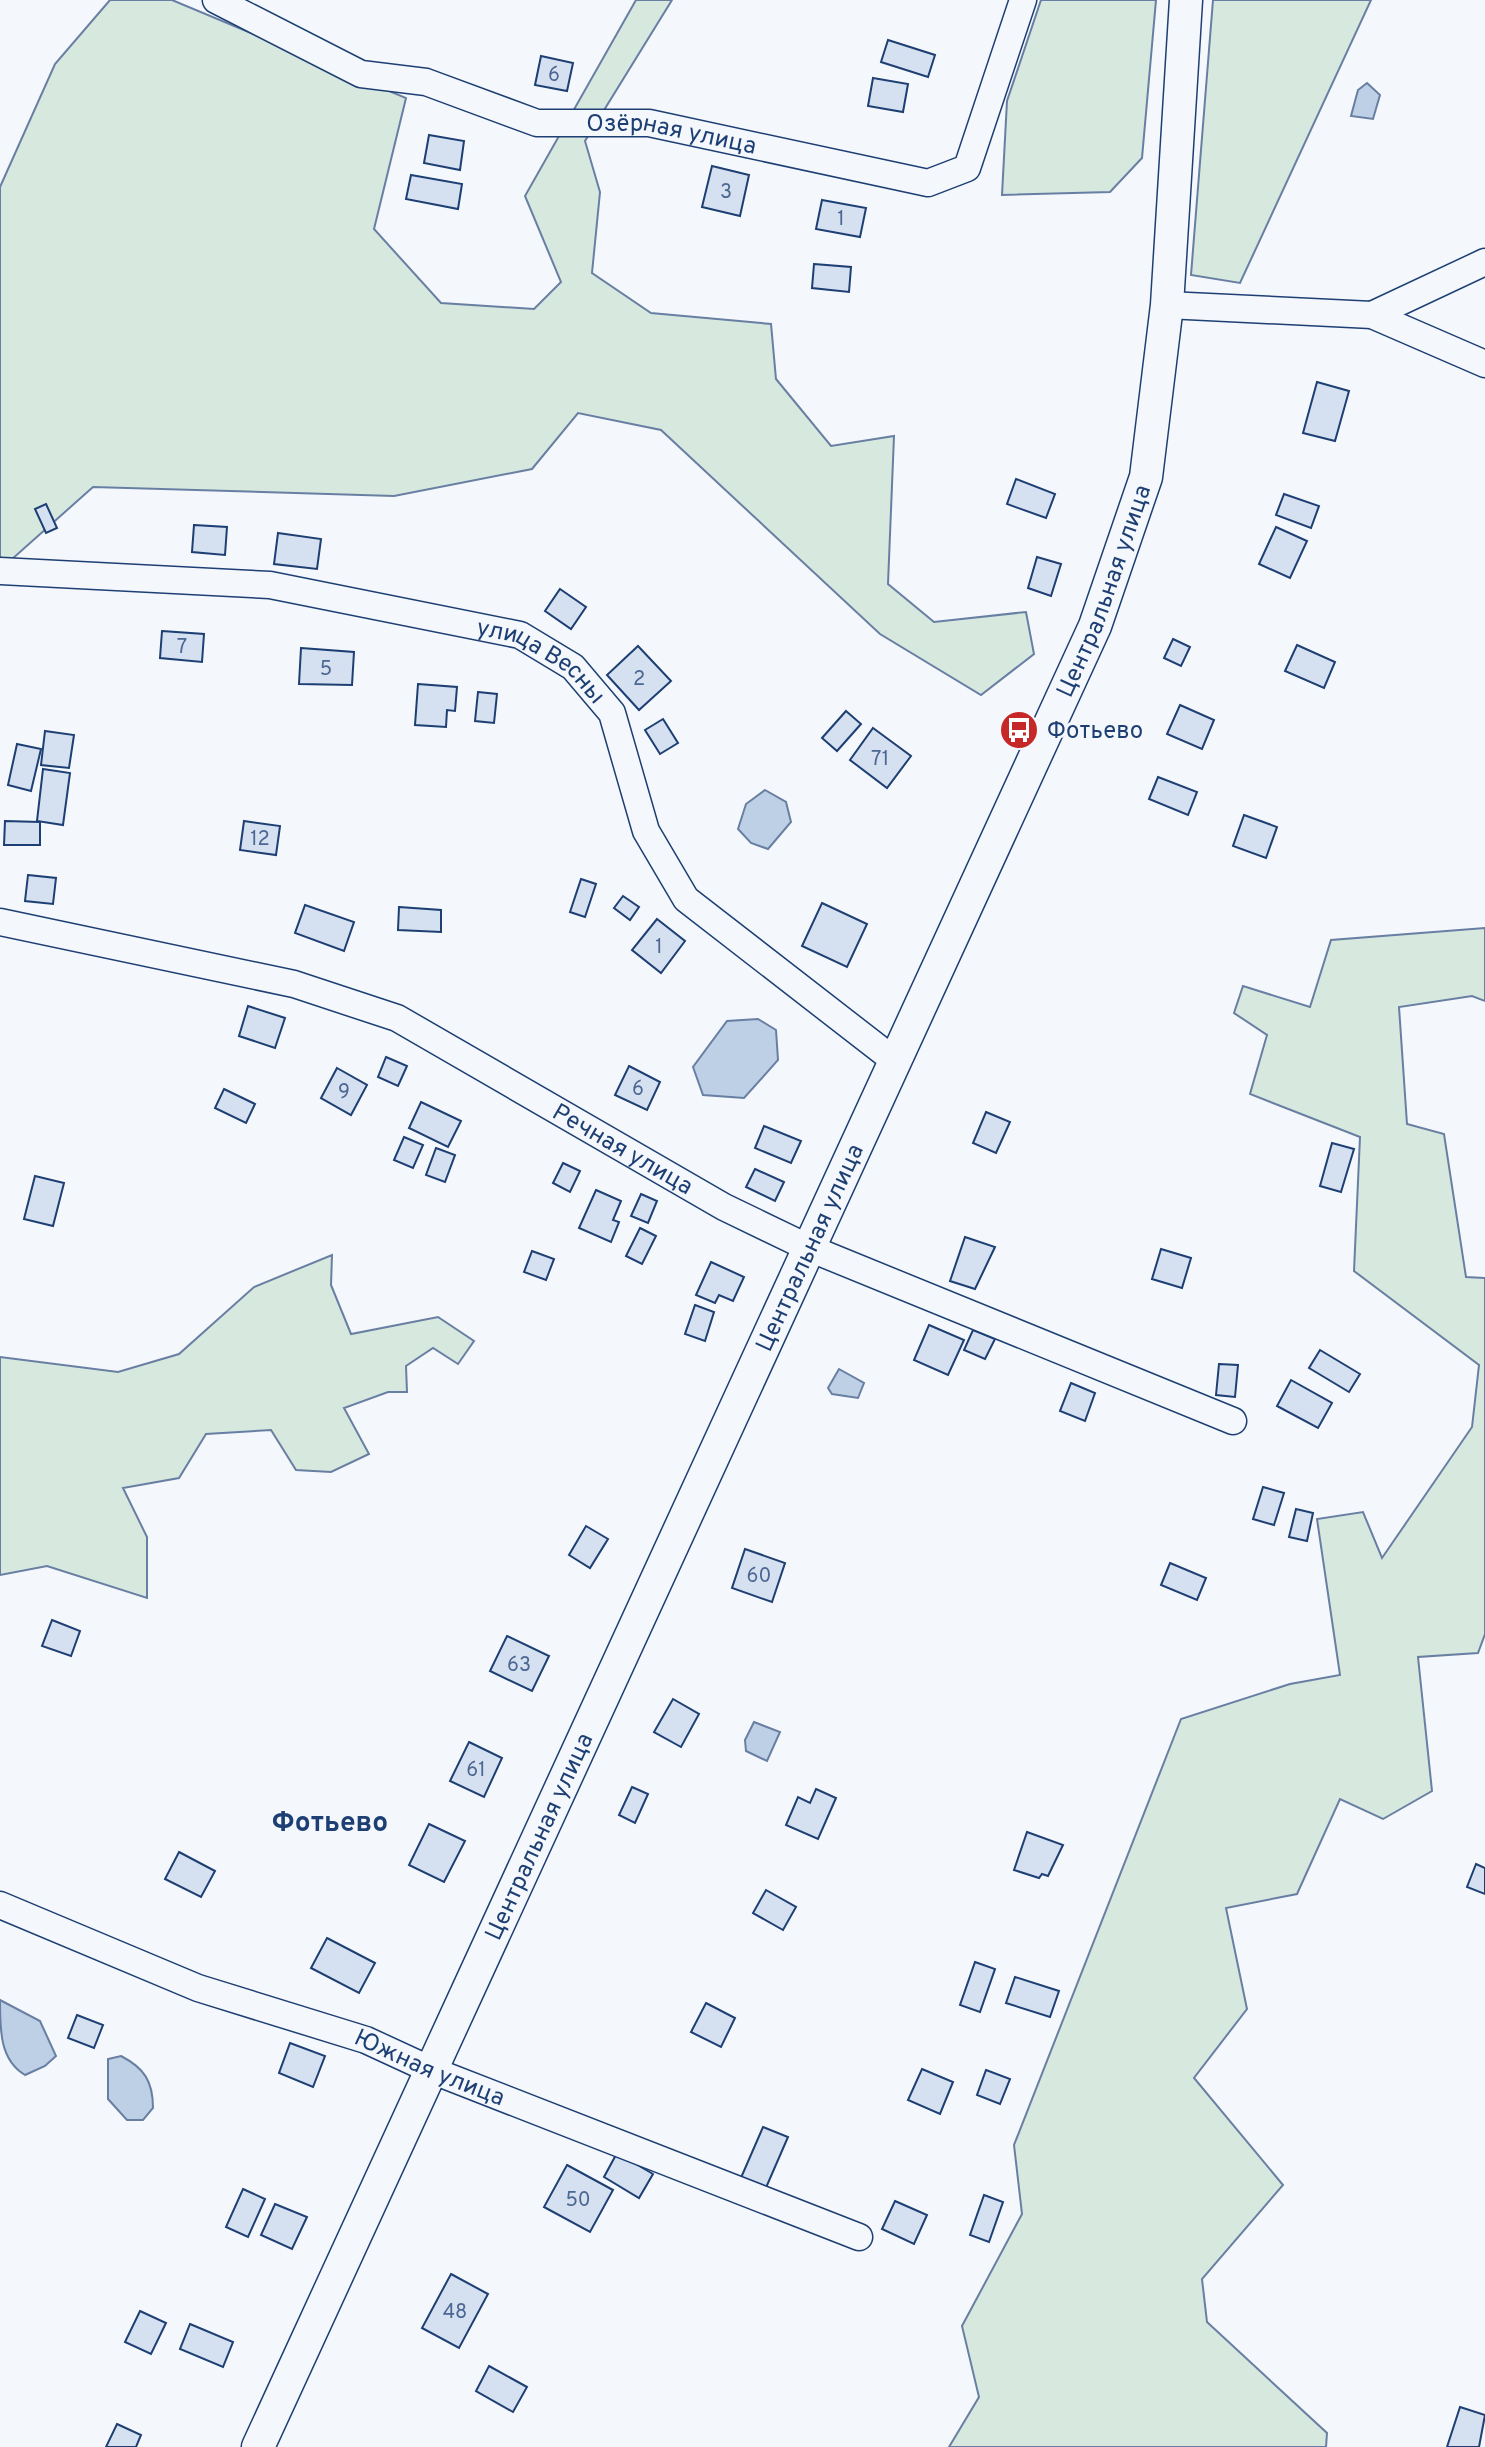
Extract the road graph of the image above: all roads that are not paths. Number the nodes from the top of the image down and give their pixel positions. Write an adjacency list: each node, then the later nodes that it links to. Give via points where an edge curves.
1 (216, 0): 2 (street, Озёрная улица, via 361,74 426,82 537,123 649,123 928,183 967,168)
2 (1023, 0)
3 (1186, 0): 5 (main road, Центральная улица)
4 (1485, 262): 6 (street)
5 (1167, 305): 6 (street); 10 (main road, Центральная улица, via 1146,477 1095,626)
6 (1372, 315): 7 (street)
7 (1485, 364)
8 (0, 571): 10 (street, улица Весны, via 270,585 520,635 573,667 612,713 646,831 686,899)
9 (0, 922): 11 (street, Речная улица, via 294,984 397,1018 724,1207)
10 (895, 1061): 11 (main road, Центральная улица)
11 (809, 1248): 12 (street, Речная улица); 14 (main road, Центральная улица)
12 (1233, 1421)
13 (0, 1905): 14 (street, Южная улица, via 198,1988 366,2040)
14 (431, 2070): 15 (street, Южная улица); 16 (main road, Центральная улица)
15 (859, 2237)
16 (258, 2447)

